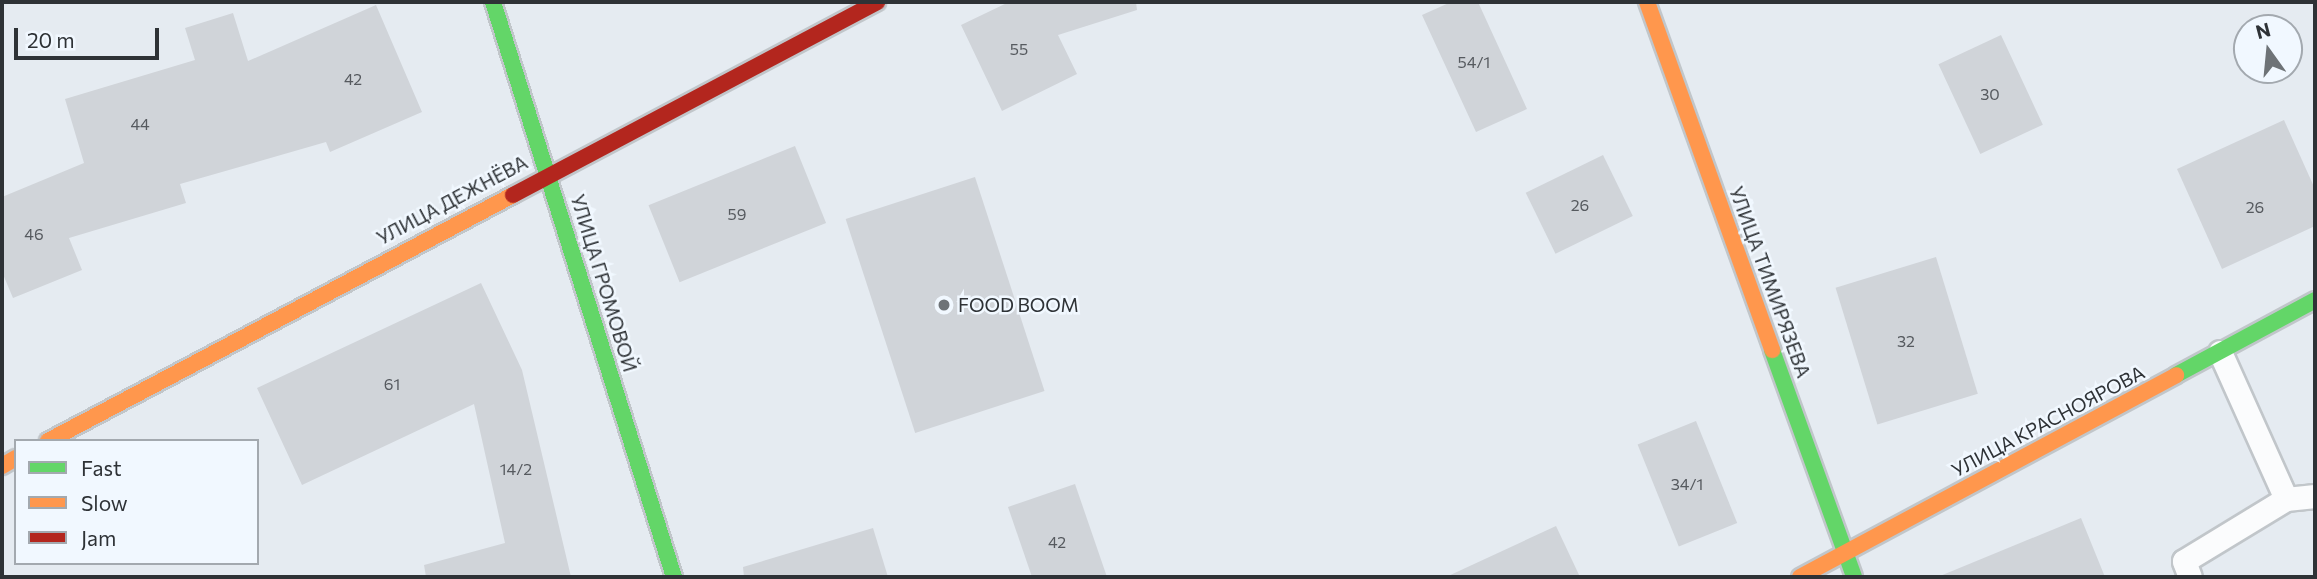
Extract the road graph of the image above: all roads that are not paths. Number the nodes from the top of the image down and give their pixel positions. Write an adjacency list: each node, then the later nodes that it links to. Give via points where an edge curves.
1 (493, 2): 4 (street, УЛИЦА ГРОМОВОЙ)
2 (877, 2): 4 (street, УЛИЦА ДЕЖНЁВА)
3 (1647, 2): 10 (street, УЛИЦА ТИМИРЯЗЕВА)
4 (548, 173): 7 (street, УЛИЦА ДЕЖНЁВА); 11 (street, УЛИЦА ГРОМОВОЙ)
5 (2315, 300): 6 (street, УЛИЦА КРАСНОЯРОВА)
6 (2220, 352): 9 (lane); 10 (street, УЛИЦА КРАСНОЯРОВА)
7 (52, 439)
8 (2315, 496): 9 (lane)
9 (2286, 499): 14 (lane, via 2184,561)
10 (1845, 553): 12 (street, УЛИЦА КРАСНОЯРОВА); 13 (street, УЛИЦА ТИМИРЯЗЕВА)
11 (674, 577)
12 (1800, 577)
13 (1854, 577)
14 (2190, 577)

